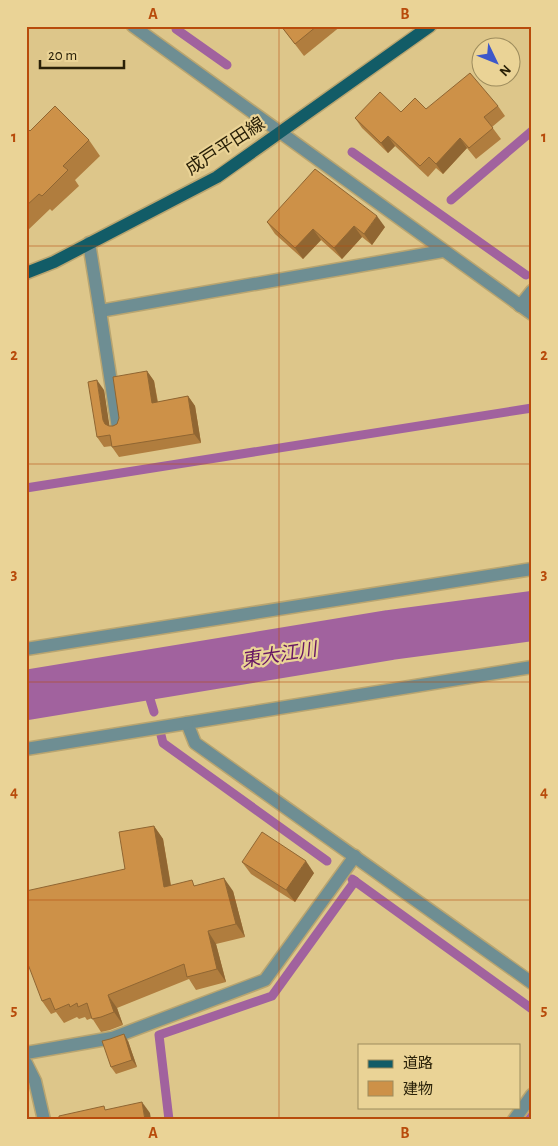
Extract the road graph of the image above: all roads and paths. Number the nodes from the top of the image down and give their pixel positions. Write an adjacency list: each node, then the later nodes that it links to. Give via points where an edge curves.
1 (133, 26): 3 (street)
2 (430, 26): 3 (main road, 成戸平田線)
3 (278, 132): 4 (main road, 成戸平田線, via 217,176); 5 (street)
4 (90, 243): 6 (main road, 成戸平田線); 9 (street)
5 (443, 251): 8 (street); 9 (street)
6 (26, 274)
7 (532, 291): 8 (street)
8 (520, 306): 10 (street)
9 (100, 311): 11 (street)
10 (532, 314)
11 (118, 428)
12 (532, 569): 13 (street)
13 (26, 649)
14 (532, 667): 15 (street)
15 (187, 723): 16 (street); 17 (street, via 195,743)
16 (26, 749)
17 (355, 856): 18 (street); 19 (street, via 265,980 112,1038)
18 (532, 983)
19 (26, 1053)
20 (26, 1063): 22 (street, via 35,1081)
21 (532, 1095): 23 (street)
22 (44, 1120)
23 (514, 1120)

